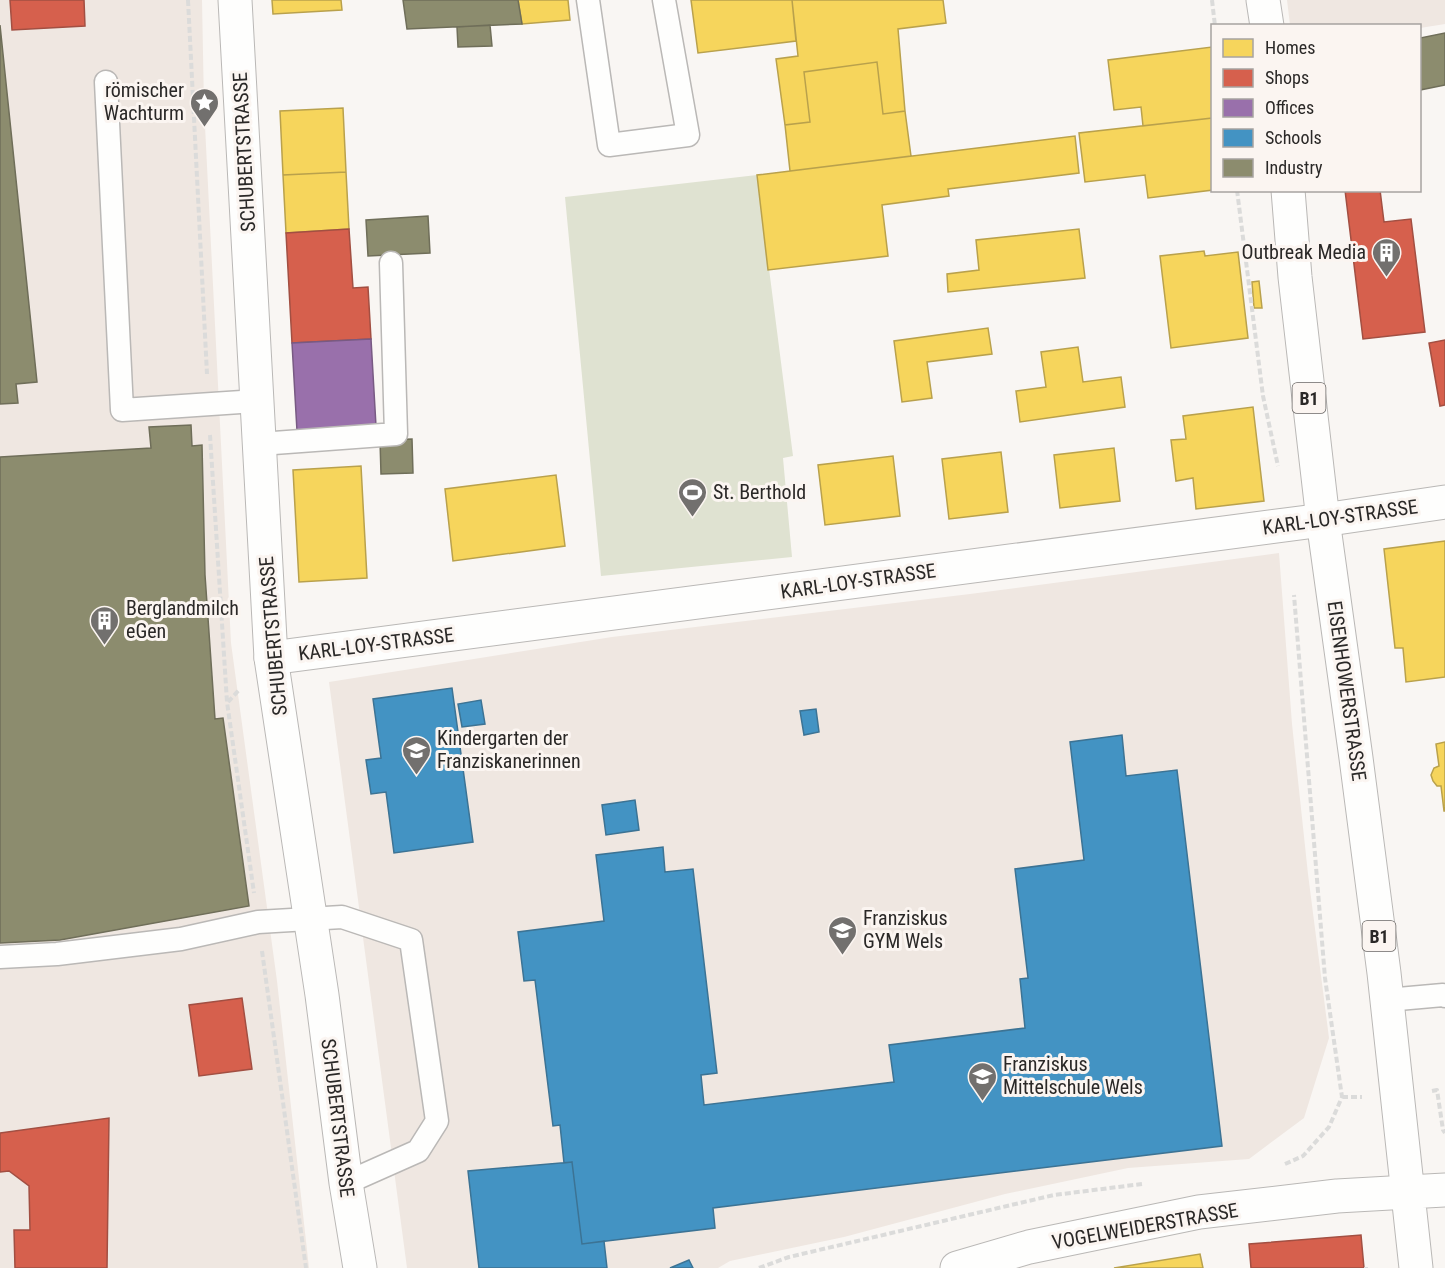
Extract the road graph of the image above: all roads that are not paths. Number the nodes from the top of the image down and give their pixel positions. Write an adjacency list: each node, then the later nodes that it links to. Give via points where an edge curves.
1 (235, 0): 9 (street, SCHUBERTSTRASSE)
2 (588, 0): 3 (lane, via 609,145 688,135)
3 (664, 0)
4 (1263, 0): 5 (street)
5 (1267, 24)
6 (105, 82): 9 (lane, via 122,410)
7 (1288, 192): 12 (street, EISENHOWERSTRASSE / B1)
8 (391, 262): 10 (lane, via 396,434)
9 (257, 401): 10 (street, SCHUBERTSTRASSE)
10 (260, 444): 13 (street, SCHUBERTSTRASSE)
11 (1445, 502): 12 (street, KARL-LOY-STRASSE)
12 (1323, 520): 13 (street, KARL-LOY-STRASSE); 17 (street, EISENHOWERSTRASSE / B1)
13 (271, 658): 14 (street, SCHUBERTSTRASSE)
14 (310, 919): 15 (lane, via 258,922 181,939); 18 (street, SCHUBERTSTRASSE); 18 (lane, via 342,918 411,940 437,1121 418,1151)
15 (0, 957)
16 (1445, 996): 17 (lane)
17 (1387, 1000): 20 (street, EISENHOWERSTRASSE / B1)
18 (345, 1183): 21 (street, SCHUBERTSTRASSE)
19 (1445, 1190): 20 (street, VOGELWEIDERSTRASSE)
20 (1408, 1192): 22 (street, VOGELWEIDERSTRASSE, via 1199,1212 1029,1247); 23 (street, B1)
21 (360, 1268)
22 (957, 1268)
23 (1416, 1268)

